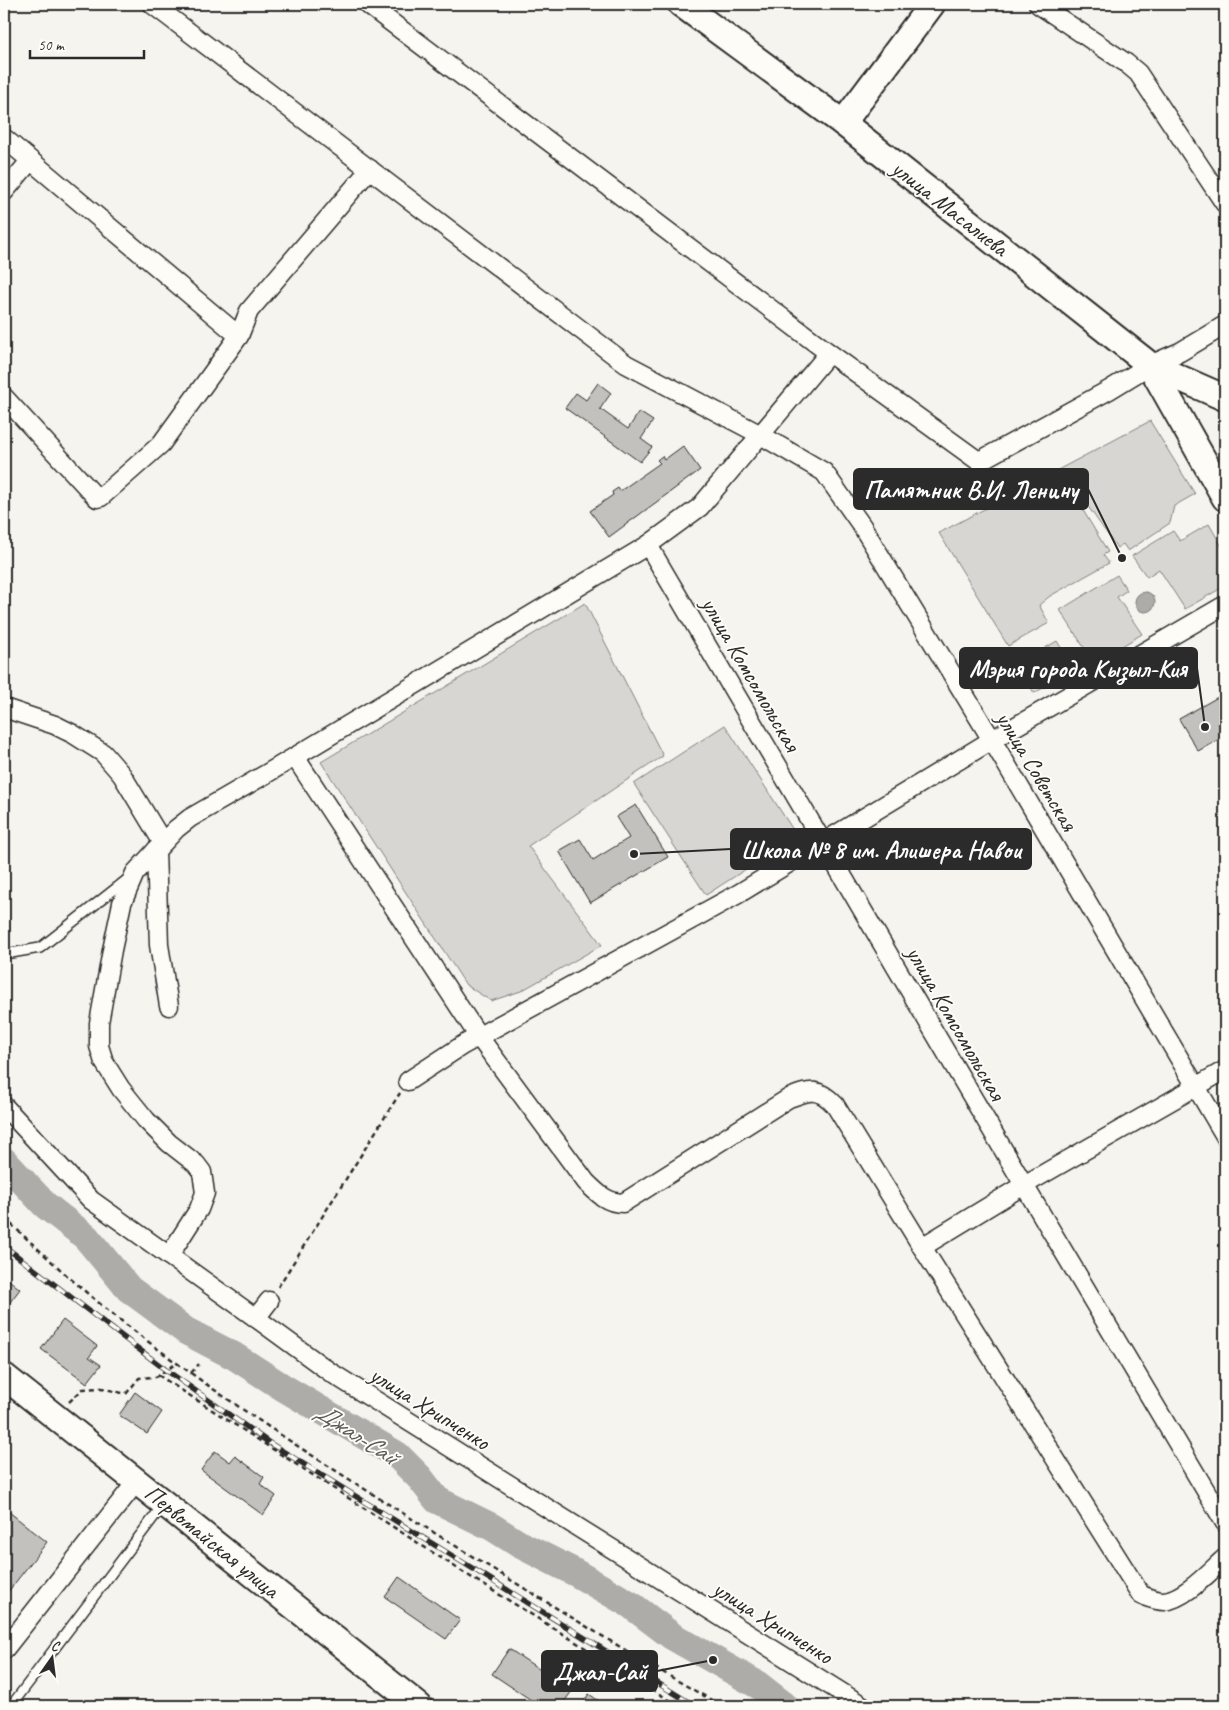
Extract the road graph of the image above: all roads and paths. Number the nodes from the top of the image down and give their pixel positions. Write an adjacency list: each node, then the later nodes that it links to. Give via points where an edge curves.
1 (152, 4): 9 (street, улица Советская)
2 (367, 4): 14 (street)
3 (681, 4): 6 (main road, улица Масалиева)
4 (932, 4): 6 (main road)
5 (1038, 4): 11 (street, via 1138,73)
6 (843, 123): 15 (main road, улица Масалиева)
7 (4, 138): 8 (street)
8 (30, 161): 10 (street); 13 (street)
9 (370, 169): 13 (street, via 249,310); 18 (street, улица Советская, via 626,364)
10 (4, 192)
11 (1225, 204)
12 (1225, 325): 15 (street, via 1180,352)
13 (239, 336): 16 (street, via 161,444 101,497 94,495)
14 (829, 353): 15 (street, via 980,460); 18 (street)
15 (1150, 365): 17 (main road, улица Масалиева); 19 (main road)
16 (4, 397)
17 (1225, 398)
18 (759, 434): 20 (street, via 700,507); 23 (street, улица Советская, via 824,472 862,526)
19 (1225, 498)
20 (648, 545): 24 (street); 25 (street, улица Комсомольская)
21 (1225, 605): 23 (street)
22 (4, 708): 26 (street, via 54,725 103,753 122,775)
23 (992, 740): 25 (street); 33 (street, улица Советская)
24 (295, 757): 26 (street, via 190,818); 30 (street)
25 (822, 843): 30 (street, via 738,894); 36 (street, улица Комсомольская)
26 (159, 847): 27 (street); 29 (street, via 159,945)
27 (135, 873): 28 (lane, via 40,948); 39 (street, via 122,904 108,969 99,1023 99,1046 104,1062 121,1089 146,1120 202,1172 205,1192 199,1209)
28 (11, 953)
29 (169, 1006)
30 (479, 1037): 32 (street); 38 (street, via 586,1182 603,1198 616,1203 623,1203 789,1098 818,1091 835,1105)
31 (1225, 1070): 33 (street)
32 (408, 1081): 40 (path)
33 (1196, 1086): 35 (street, улица Советская); 36 (street)
34 (4, 1106): 39 (street, улица Хрипченко, via 91,1200)
35 (1225, 1136)
36 (1024, 1185): 38 (street); 50 (street, улица Комсомольская)
37 (4, 1218): 42 (path, via 108,1310)
38 (922, 1247): 51 (street, via 1141,1595 1164,1601 1178,1598)
39 (169, 1256): 41 (street, улица Хрипченко)
40 (269, 1301): 41 (street)
41 (256, 1318): 57 (street, улица Хрипченко, via 330,1372)
42 (176, 1363): 44 (path); 45 (path)
43 (199, 1364): 44 (path)
44 (191, 1372): 56 (path, via 365,1490 650,1666)
45 (158, 1375): 47 (path, via 138,1378 126,1394 102,1388 83,1389); 55 (path, via 466,1574)
46 (4, 1376): 48 (main road, Первомайская улица)
47 (69, 1402)
48 (138, 1481): 49 (main road, Первомайская улица); 52 (street)
49 (165, 1503): 53 (lane); 54 (main road, Первомайская улица)
50 (1225, 1523)
51 (1225, 1558)
52 (4, 1650)
53 (11, 1706)
54 (419, 1706)
55 (679, 1706)
56 (722, 1706)
57 (863, 1706)

